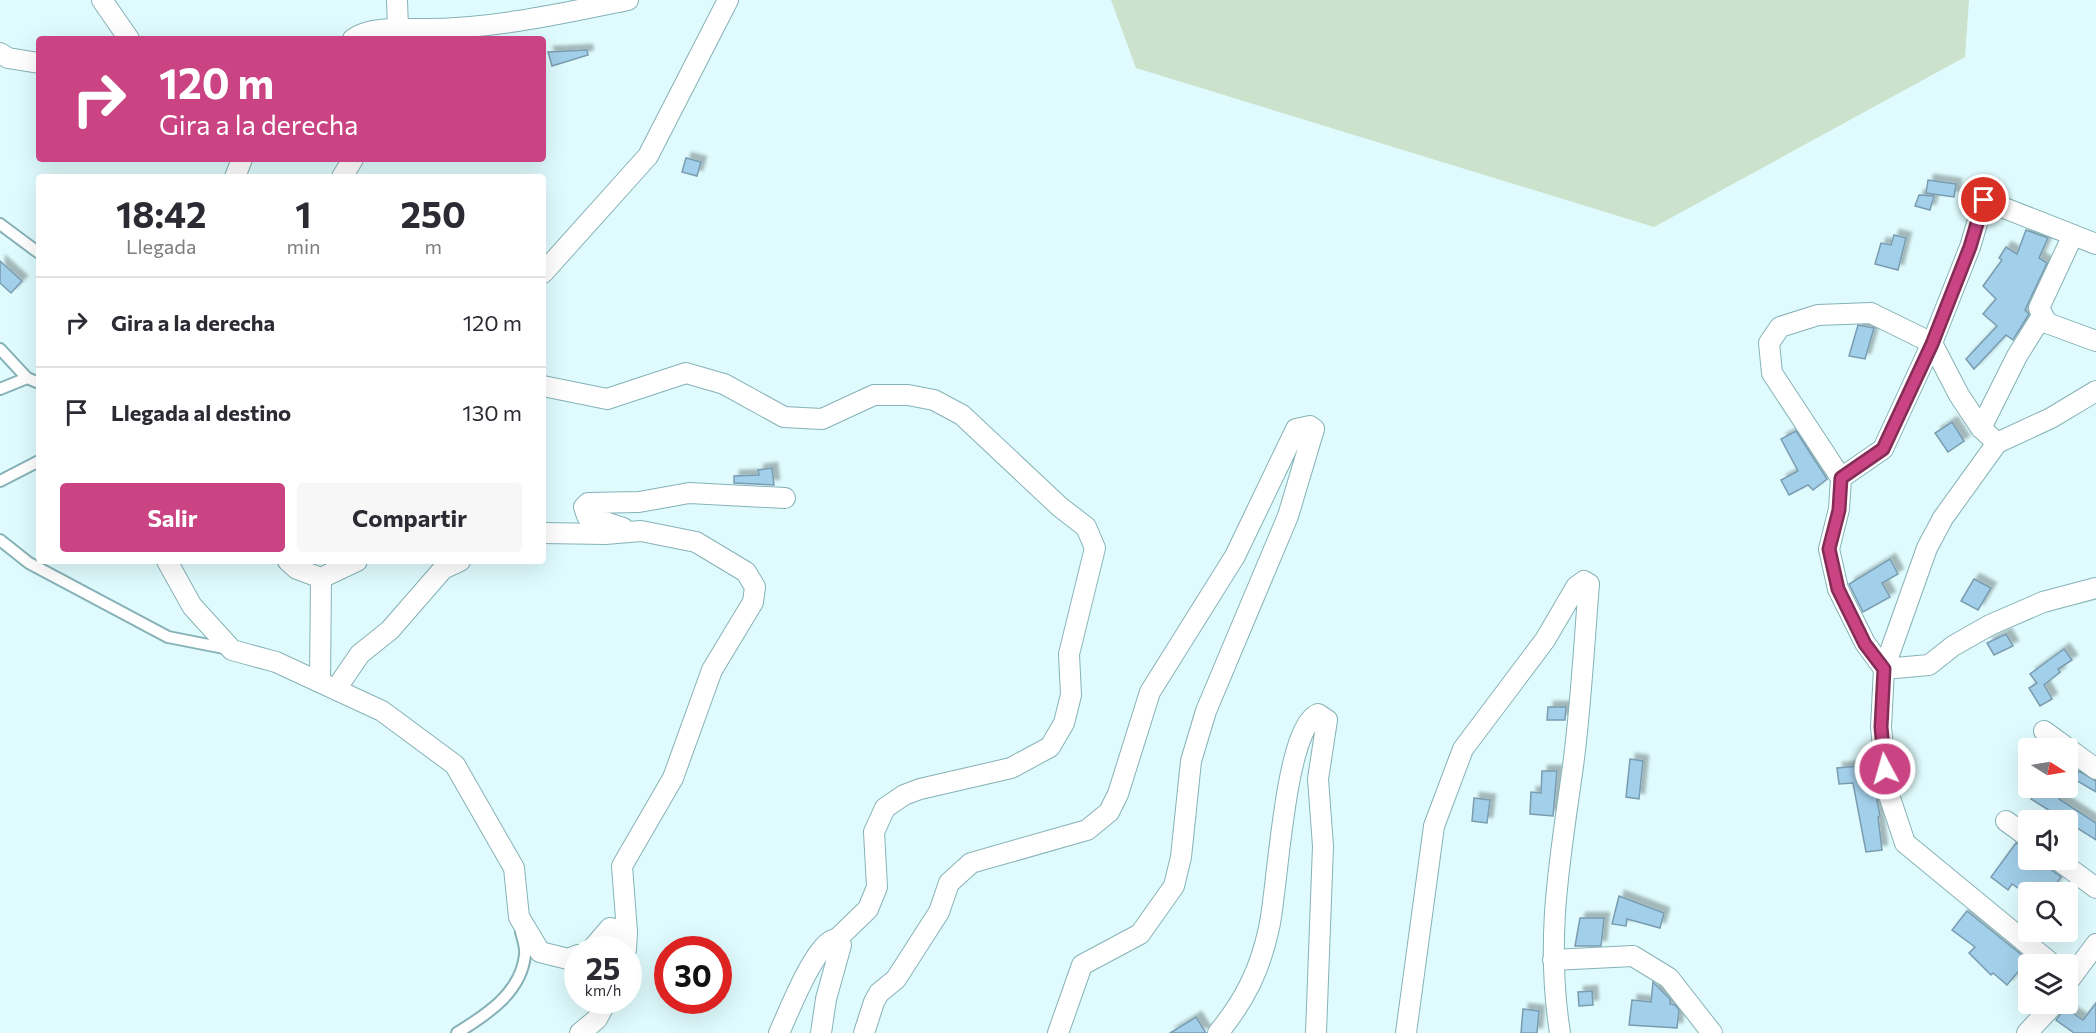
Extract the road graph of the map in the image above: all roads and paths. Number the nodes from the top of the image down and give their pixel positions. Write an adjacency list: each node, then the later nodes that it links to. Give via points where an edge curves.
1 (102, 0): 6 (street)
2 (398, 0): 5 (street)
3 (628, 0): 5 (street, via 453,30)
4 (728, 0): 14 (street, via 648,156)
5 (398, 29): 7 (street)
6 (127, 36)
7 (356, 36)
8 (0, 53): 9 (street)
9 (36, 63)
10 (0, 224): 13 (lane)
11 (2073, 235): 12 (street); 15 (street, via 2039,308); 17 (street, via 1984,200)
12 (2096, 244)
13 (36, 250)
14 (546, 270)
15 (2042, 316): 16 (street, via 2047,323); 24 (street)
16 (2096, 341)
17 (1932, 344): 24 (street); 27 (street, via 1883,449); 27 (street, via 1871,313 1818,315 1780,327 1769,343 1772,373)
18 (0, 349): 19 (lane)
19 (27, 378): 20 (lane); 22 (lane)
20 (36, 382)
21 (546, 387): 52 (street, via 607,399 686,374 724,384 784,417 822,419 874,395 934,400 962,416 1086,527 1095,548 1069,654 1071,695 1064,723 1050,747 1011,768 920,789 885,808 874,832 877,887 868,909)
22 (0, 389)
23 (2096, 392): 25 (street)
24 (1981, 428): 25 (street)
25 (1997, 443): 40 (street, via 1942,518 1927,548)
26 (36, 463): 28 (lane)
27 (1841, 478): 40 (street, via 1839,510 1829,549 1838,589 1865,644)
28 (0, 481)
29 (785, 498): 30 (street, via 689,494 639,502 588,503 584,507 587,516)
30 (641, 531): 31 (street); 51 (street, via 696,542 746,572 755,586 753,602 712,670 673,778 622,866)
31 (546, 533)
32 (0, 540): 39 (lane, via 29,562 168,637)
33 (169, 564): 39 (street, via 192,606)
34 (291, 564): 37 (street)
35 (351, 564): 37 (street)
36 (454, 564): 41 (street, via 443,569 390,630)
37 (321, 578): 41 (street)
38 (2096, 588): 40 (street, via 2043,602 1990,625 1929,665)
39 (232, 650): 41 (street, via 276,662)
40 (1884, 669): 54 (street, via 1881,727 1887,789 1905,843)
41 (328, 686): 48 (street, via 382,711 455,765 514,868)
42 (2044, 731): 43 (street)
43 (2096, 769)
44 (2006, 821): 45 (street)
45 (2018, 830)
46 (2072, 870): 47 (street)
47 (2096, 888)
48 (519, 917): 55 (street, via 540,952); 61 (lane, via 526,954 516,981 494,1010)
49 (603, 936): 50 (street, via 610,928)
50 (620, 936)
51 (627, 936)
52 (837, 939): 63 (street, via 828,941 815,957); 64 (street, via 841,945)
53 (2096, 944): 57 (street)
54 (2040, 954)
55 (564, 958)
56 (1553, 960): 60 (street); 69 (street, via 1556,878 1580,698 1589,584 1584,581 1463,749 1434,826); 70 (street, via 1633,956 1669,978)
57 (2078, 967)
58 (600, 1014): 62 (street)
59 (2045, 1014): 71 (street)
60 (1559, 1030)
61 (457, 1033)
62 (580, 1033)
63 (779, 1033)
64 (821, 1033)
65 (864, 1033): 66 (street, via 879,993 896,979 939,912 949,883 971,863 1087,830 1109,812 1154,684 1235,556 1296,429 1310,426 1314,429 1311,444 1288,516 1206,711 1191,761 1181,857 1174,886 1140,934 1082,965)
66 (1058, 1033)
67 (1218, 1033): 68 (street, via 1236,1013 1252,982 1269,928 1289,775 1308,723 1318,714 1327,720 1318,779 1323,846)
68 (1316, 1033)
69 (1406, 1033)
70 (1712, 1033)
71 (2027, 1033)

